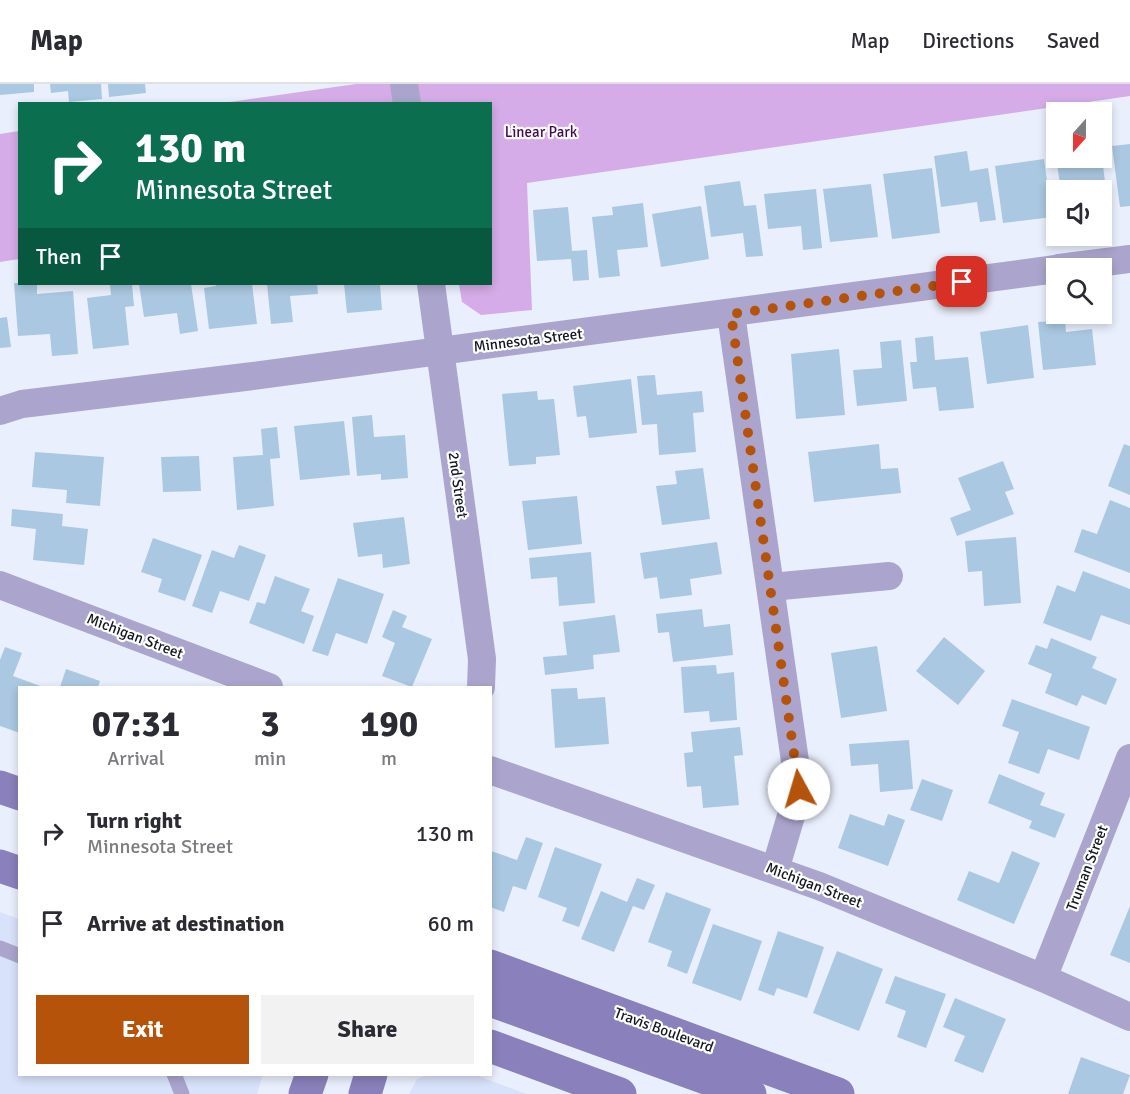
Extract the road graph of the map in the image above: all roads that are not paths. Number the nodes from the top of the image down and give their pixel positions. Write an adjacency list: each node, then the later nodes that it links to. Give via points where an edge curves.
1 (404, 84): 2 (street)
2 (407, 102)
3 (1130, 259): 4 (street, Minnesota Street)
4 (1112, 261)
5 (1046, 271): 7 (street, Minnesota Street)
6 (431, 285): 8 (street, 2nd Street)
7 (731, 314): 8 (street, Minnesota Street); 12 (street)
8 (440, 351): 9 (street, Minnesota Street, via 22,404); 14 (street, 2nd Street, via 482,658)
9 (0, 411)
10 (889, 576): 12 (street)
11 (0, 585): 13 (street, Michigan Street)
12 (771, 587): 20 (street, via 799,789)
13 (266, 686)
14 (481, 686)
15 (1130, 758): 25 (street, Truman Street)
16 (492, 771): 20 (street, Michigan Street)
17 (0, 787): 18 (main road)
18 (18, 793)
19 (0, 866): 21 (main road)
20 (776, 870): 25 (street, Michigan Street)
21 (18, 872)
22 (0, 948): 23 (lane)
23 (18, 955)
24 (492, 967): 37 (main road, Travis Boulevard)
25 (1043, 978): 27 (street, Michigan Street)
26 (492, 1001): 36 (main road)
27 (1130, 1017)
28 (492, 1047): 35 (main road)
29 (175, 1076): 32 (lane)
30 (311, 1076): 33 (main road)
31 (370, 1076): 34 (main road)
32 (182, 1094)
33 (305, 1094)
34 (365, 1094)
35 (620, 1094)
36 (750, 1094)
37 (838, 1094)

